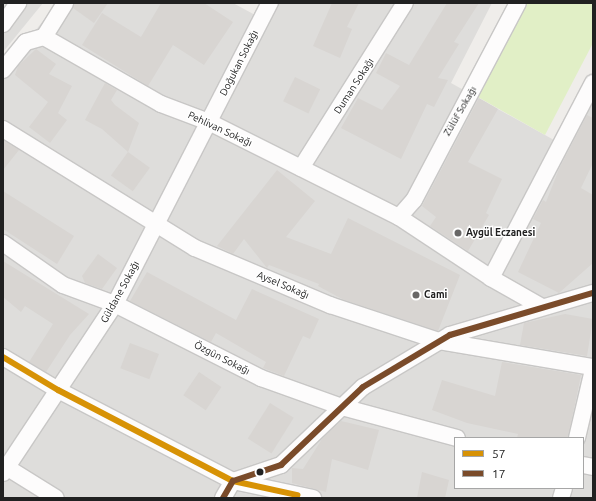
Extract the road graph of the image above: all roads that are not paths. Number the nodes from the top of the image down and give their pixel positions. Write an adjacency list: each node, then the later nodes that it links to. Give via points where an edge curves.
1 (18, 3): 6 (street)
2 (65, 3): 7 (street)
3 (405, 3): 12 (street, Duman Sokağı)
4 (518, 3): 13 (street, Zülüf Sokağı, via 414,200)
5 (265, 5): 10 (street, Doğukan Sokağı)
6 (3, 24)
7 (44, 36): 8 (street, via 26,42); 10 (street, Pehlivan Sokağı, via 161,104)
8 (3, 70)
9 (593, 83): 16 (street)
10 (208, 122): 12 (street, Pehlivan Sokağı); 14 (street, Güldane Sokağı)
11 (3, 129): 14 (street, Aysel Sokağı)
12 (301, 168): 13 (street, Pehlivan Sokağı)
13 (399, 217): 16 (street, Pehlivan Sokağı)
14 (155, 226): 18 (street, Güldane Sokağı); 20 (street, Aysel Sokağı, via 195,248 330,305)
15 (3, 243): 18 (street, Özgün Sokağı, via 63,285)
16 (491, 278): 19 (street)
17 (593, 293): 19 (street)
18 (115, 304): 23 (street, Güldane Sokağı); 24 (street, Özgün Sokağı, via 261,378)
19 (542, 307): 20 (street, via 450,335)
20 (439, 341): 22 (street, Aysel Sokağı); 24 (street, via 363,387)
21 (3, 357): 23 (street)
22 (593, 368): 26 (street)
23 (58, 390): 27 (street, Güldane Sokağı); 28 (street)
24 (342, 407): 25 (street, Özgün Sokağı); 28 (street, via 280,465)
25 (454, 437)
26 (577, 437)
27 (4, 468): 29 (street)
28 (233, 481): 30 (street); 31 (street)
29 (56, 498)
30 (223, 498)
31 (313, 498)

